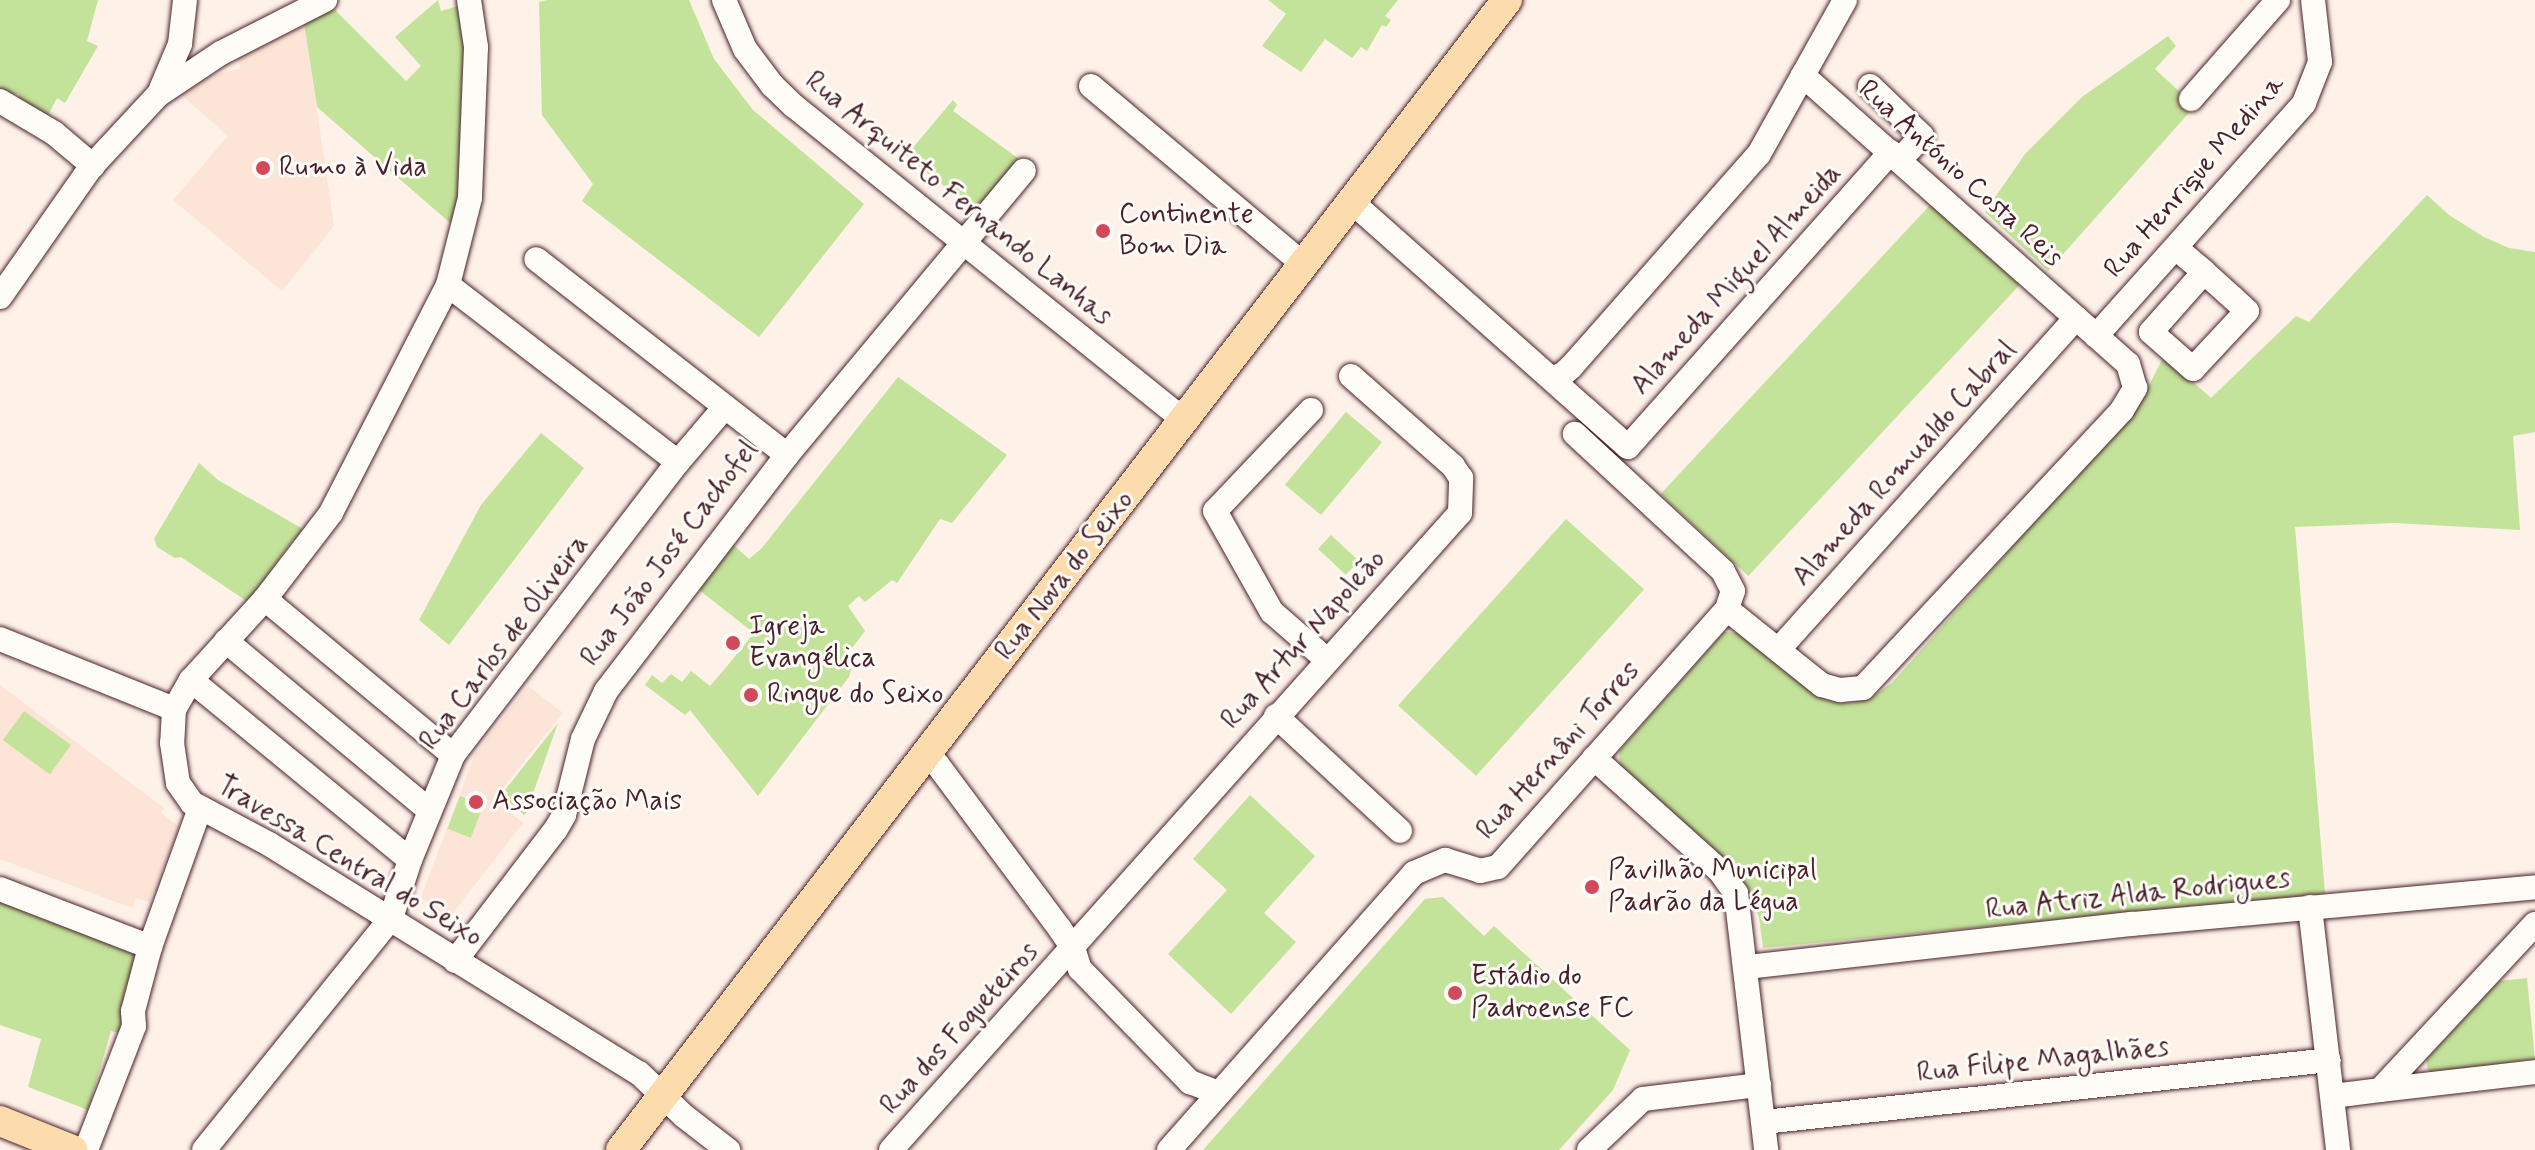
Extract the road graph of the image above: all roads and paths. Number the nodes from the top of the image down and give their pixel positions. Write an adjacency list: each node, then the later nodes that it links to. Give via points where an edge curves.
1 (185, 0): 9 (street)
2 (325, 0): 10 (street)
3 (469, 0): 26 (street, Travessa Central do Seixo, via 476,47 470,198)
4 (724, 0): 21 (street, Rua Arquiteto Fernando Lanhas, via 745,49 772,85)
5 (1507, 0): 20 (main road, Rua Nova do Seixo)
6 (1845, 0): 11 (street)
7 (2278, 0): 15 (street)
8 (2313, 0): 22 (street, Rua Henrique Medina, via 2320,62 2304,103)
9 (180, 44): 10 (street); 14 (street)
10 (211, 58): 14 (street)
11 (1803, 75): 17 (street, Rua António Costa Reis); 31 (street, via 1759,154 1571,367)
12 (1091, 86): 24 (street)
13 (1870, 86): 17 (street, Alameda Miguel Almeida, via 1922,136)
14 (158, 95): 18 (street)
15 (2191, 99)
16 (0, 101): 18 (street, via 54,133)
17 (1895, 156): 28 (street, Rua António Costa Reis); 31 (street, Alameda Miguel Almeida, via 1628,447)
18 (93, 166): 27 (street)
19 (1024, 171): 21 (street)
20 (1352, 202): 24 (main road, Rua Nova do Seixo); 31 (street)
21 (964, 243): 34 (street, Rua Arquiteto Fernando Lanhas); 36 (street)
22 (2177, 249): 25 (street); 29 (street, Rua Henrique Medina)
23 (536, 259): 32 (street, Rua João José Cachofel)
24 (1304, 265): 34 (main road, Rua Nova do Seixo)
25 (2204, 272)
26 (448, 285): 37 (street); 38 (street, Travessa Central do Seixo, via 331,513)
27 (0, 297)
28 (2076, 318): 29 (street, Rua António Costa Reis); 42 (street, Alameda Romualdo Cabral)
29 (2096, 336): 42 (street, Rua António Costa Reis, via 2133,373 2135,388 2128,402 1869,684 1848,690 1822,685)
30 (1351, 376): 43 (street, Rua Artur Napoleão, via 1453,466 1461,478 1460,513)
31 (1552, 378)
32 (724, 408): 36 (street, Rua João José Cachofel); 37 (street, Rua Carlos de Oliveira)
33 (1311, 410): 43 (street, via 1215,511 1272,612)
34 (1185, 421): 48 (main road, Rua Nova do Seixo)
35 (1575, 434): 39 (street, via 1723,571 1733,591)
36 (787, 455): 61 (street, Rua João José Cachofel, via 606,691 583,739 564,815)
37 (678, 462): 47 (street, Rua Carlos de Oliveira)
38 (265, 599): 41 (street, Travessa Central do Seixo); 47 (street)
39 (1727, 609): 42 (street, Rua António Costa Reis); 49 (street, Rua Hernâni Torres)
40 (0, 639): 45 (street)
41 (226, 641): 44 (street, Travessa Central do Seixo); 51 (street)
42 (1779, 649)
43 (1327, 660): 46 (street, Rua Artur Napoleão)
44 (191, 680): 45 (street, Travessa Central do Seixo); 53 (street)
45 (174, 709): 50 (street, Travessa Central do Seixo, via 172,743 179,787)
46 (1276, 716): 52 (street); 60 (street, Rua Artur Napoleão)
47 (453, 755): 51 (street, Rua Carlos de Oliveira)
48 (925, 756): 60 (street, via 937,764); 69 (main road, Rua Nova do Seixo)
49 (1594, 758): 62 (street, via 1732,884); 68 (street, Rua Hernâni Torres, via 1498,867 1480,871 1439,861 1414,873)
50 (200, 808): 57 (street, Travessa Central do Seixo); 59 (street)
51 (429, 810): 53 (street, Rua Carlos de Oliveira)
52 (1400, 831)
53 (410, 860): 57 (street, Rua Carlos de Oliveira)
54 (2535, 887): 56 (street, Rua Atriz Alda Rodrigues)
55 (0, 889): 59 (street)
56 (2310, 907): 62 (street, Rua Atriz Alda Rodrigues); 63 (street)
57 (391, 918): 61 (street, Travessa Central do Seixo); 76 (street)
58 (2535, 924): 67 (street)
59 (150, 947): 75 (street, via 134,1026)
60 (1073, 948): 65 (street, via 1080,969); 79 (street, Rua dos Fogueteiros)
61 (455, 961): 69 (street, Travessa Central do Seixo, via 639,1073)
62 (1747, 967): 66 (street)
63 (2329, 1060): 70 (street); 72 (street, Rua Filipe Magalhães)
64 (2535, 1072): 67 (street)
65 (1190, 1082): 68 (street); 73 (street)
66 (1759, 1085): 72 (street); 81 (street, via 1643,1099)
67 (2380, 1090): 70 (street)
68 (1219, 1093): 73 (street)
69 (663, 1095): 77 (main road, Rua Nova do Seixo); 78 (street, Travessa Central do Seixo)
70 (2333, 1096): 83 (street)
71 (0, 1122): 74 (main road)
72 (1764, 1122): 82 (street)
73 (1187, 1131): 80 (street)
74 (72, 1150)
75 (86, 1150)
76 (204, 1150)
77 (621, 1150)
78 (728, 1150)
79 (891, 1150)
80 (1169, 1150)
81 (1589, 1150)
82 (1766, 1150)
83 (2338, 1150)

